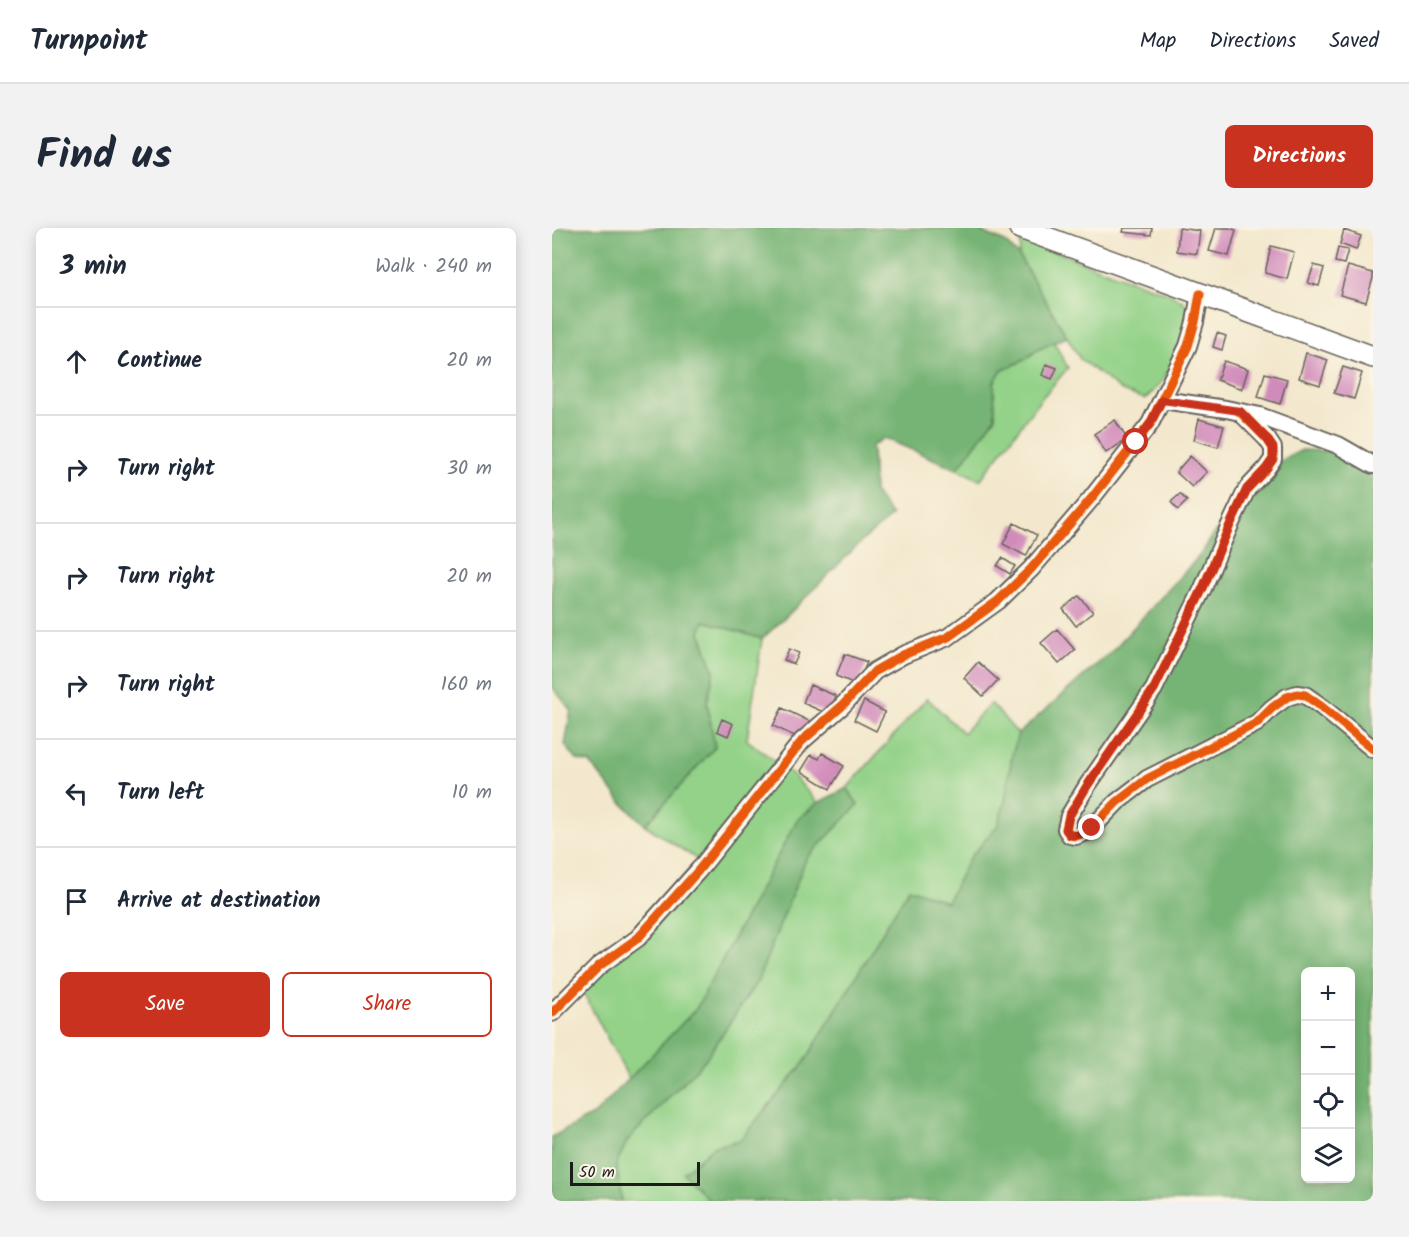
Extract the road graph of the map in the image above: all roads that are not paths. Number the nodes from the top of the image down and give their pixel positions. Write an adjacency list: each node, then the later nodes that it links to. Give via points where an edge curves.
1 (1020, 228): 2 (street)
2 (1200, 294): 3 (street); 4 (street, via 1188,346)
3 (1373, 357)
4 (1162, 400): 5 (street); 8 (street, via 1150,424 1031,569 998,602 948,637 903,655 875,672 802,741 698,871 638,938 599,966)
5 (1240, 411): 6 (street, via 1338,445); 7 (street, via 1267,439 1273,448 1273,459 1247,489 1154,689 1087,786 1069,816 1066,830 1070,835 1084,833 1147,779 1257,723 1287,697 1297,694 1322,707)
6 (1373, 465)
7 (1373, 749)
8 (552, 1013)

